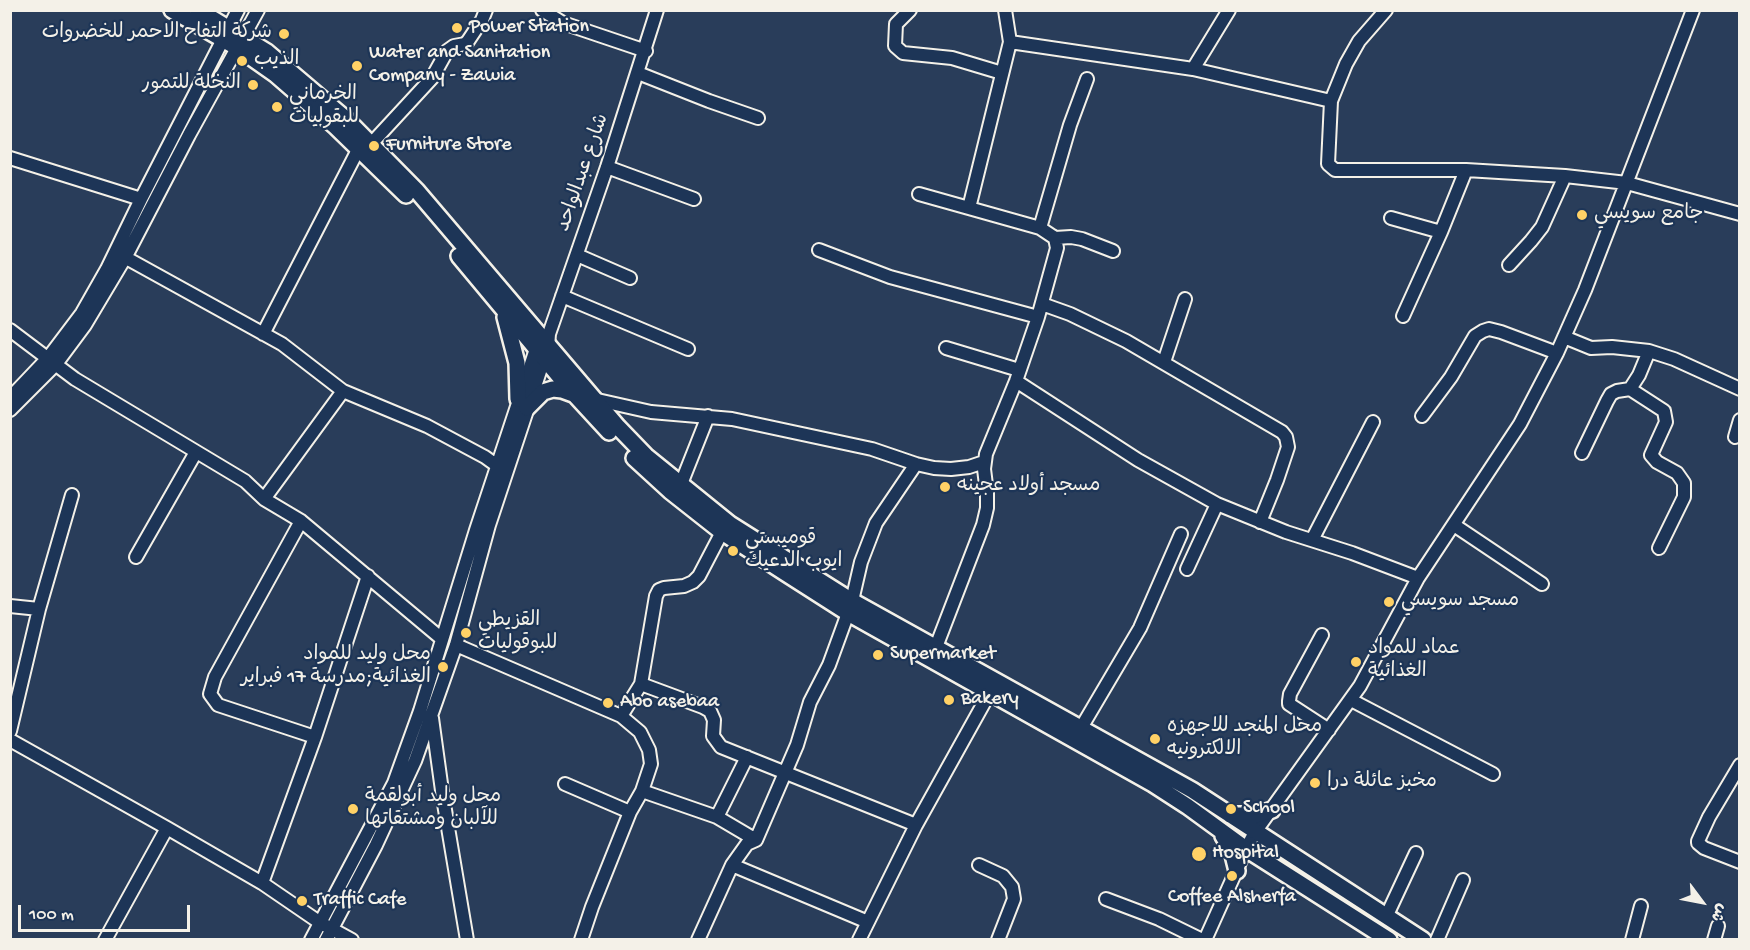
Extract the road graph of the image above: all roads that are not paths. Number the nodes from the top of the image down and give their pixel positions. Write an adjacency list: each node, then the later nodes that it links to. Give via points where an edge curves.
1 (172, 10): 13 (main road)
2 (198, 10): 13 (main road)
3 (238, 10): 13 (street)
4 (258, 10): 14 (street)
5 (486, 10): 23 (street, via 468,41 447,51 432,78)
6 (543, 10): 16 (street, via 563,22)
7 (657, 10): 16 (street, شارع عبدالواحد)
8 (910, 10): 19 (street, via 896,24 895,46 903,53 952,58)
9 (1005, 10): 15 (street)
10 (1229, 10): 17 (street)
11 (1386, 10): 21 (street, via 1359,41)
12 (1693, 10): 28 (street)
13 (226, 34): 14 (main road); 30 (street)
14 (241, 42): 23 (main road, via 286,66); 40 (street)
15 (1010, 42): 17 (street); 19 (street)
16 (646, 51): 18 (street, شارع عبدالواحد)
17 (1193, 69): 21 (street)
18 (638, 73): 22 (street); 25 (street, شارع عبدالواحد)
19 (1002, 73): 32 (street)
20 (1087, 79): 35 (street)
21 (1331, 101): 26 (street, via 1328,164 1335,170)
22 (758, 117)
23 (365, 146): 47 (main road); 51 (street); 53 (main road, via 417,191)
24 (10, 158): 30 (street)
25 (607, 167): 31 (street); 41 (street, شارع عبدالواحد)
26 (1466, 170): 27 (street); 36 (street)
27 (1565, 176): 28 (street); 42 (street, via 1542,226)
28 (1627, 183): 33 (street); 52 (street)
29 (919, 194): 32 (street)
30 (141, 199): 40 (street)
31 (694, 199)
32 (969, 208): 35 (street)
33 (1740, 214)
34 (1391, 218): 36 (street)
35 (1040, 228): 37 (street)
36 (1441, 232): 48 (street)
37 (1055, 238): 39 (street, via 1082,239); 46 (street, via 1057,254)
38 (819, 250): 49 (street, via 890,277)
39 (1113, 251)
40 (120, 255): 51 (street); 58 (street)
41 (577, 255): 43 (street); 44 (street, شارع عبدالواحد)
42 (1509, 265)
43 (630, 278)
44 (562, 296): 53 (street, شارع عبدالواحد); 55 (street)
45 (1185, 299): 59 (street)
46 (1042, 304): 49 (street); 59 (street)
47 (503, 311): 53 (main road); 67 (main road)
48 (1403, 316)
49 (1038, 317): 60 (street)
50 (10, 330): 58 (street)
51 (263, 334): 63 (street)
52 (1564, 337): 56 (street, via 1592,348); 57 (street)
53 (543, 345): 64 (main road); 66 (main road); 67 (street, شارع عبدالواحد)
54 (946, 348): 60 (street)
55 (688, 349)
56 (1649, 351): 61 (street); 62 (street)
57 (1557, 353): 70 (street, via 1501,332 1483,331 1475,336); 85 (street, via 1520,424)
58 (52, 361): 65 (street); 68 (street); 74 (street)
59 (1164, 362): 84 (street, via 1286,437 1288,447)
60 (1017, 375): 76 (street); 82 (street, via 1138,460)
61 (1630, 389): 75 (street, via 1611,394); 89 (street, via 1664,411 1666,422 1651,455 1677,473 1684,483 1684,497)
62 (1740, 389)
63 (343, 391): 78 (street, via 428,426); 81 (street)
64 (574, 394): 67 (main road, via 553,389); 86 (main road, via 670,491)
65 (10, 398)
66 (593, 399): 69 (street, via 651,412); 79 (main road, via 634,444)
67 (523, 404): 78 (street, شارع عبدالواحد)
68 (10, 410)
69 (708, 416): 77 (street, via 872,449); 79 (street)
70 (1422, 416)
71 (1740, 420): 73 (street)
72 (1373, 422): 88 (street)
73 (1736, 437)
74 (196, 452): 81 (street, via 245,481); 90 (street)
75 (1582, 453)
76 (984, 462): 77 (street, via 951,469); 101 (street, via 987,508 983,525)
77 (916, 464): 96 (street, via 876,523)
78 (501, 469): 99 (street); 100 (street)
79 (681, 484): 96 (main road, via 730,524)
80 (72, 495): 97 (street)
81 (264, 500): 83 (street)
82 (1217, 504): 84 (street); 91 (street)
83 (301, 521): 92 (street); 110 (street, via 215,677 210,694 218,705)
84 (1260, 522): 88 (street)
85 (1454, 525): 93 (street); 94 (street)
86 (723, 532): 96 (main road); 102 (street, via 693,582 659,590)
87 (1181, 534): 107 (street, via 1140,628)
88 (1312, 540): 93 (street)
89 (1659, 548)
90 (136, 557)
91 (1187, 569)
92 (368, 576): 99 (street); 110 (street)
93 (1418, 578): 104 (street)
94 (1542, 584)
95 (10, 606): 97 (street)
96 (850, 607): 101 (main road); 103 (main road); 114 (street)
97 (39, 609): 109 (street)
98 (1322, 635): 108 (street, via 1290,694 1289,704)
99 (442, 639): 138 (street, via 394,783)
100 (456, 645): 105 (street); 106 (street)
101 (936, 647): 107 (main road)
102 (641, 684): 106 (street); 112 (street, via 710,711 718,744)
103 (990, 692): 122 (street); 124 (main road, via 1153,784)
104 (1351, 700): 108 (street); 115 (street)
105 (431, 714): 141 (street, via 415,761 381,835); 145 (street)
106 (621, 716): 117 (street, via 640,732 649,750 651,764)
107 (1081, 728): 120 (main road)
108 (1329, 730): 118 (street)
109 (10, 731)
110 (315, 737): 134 (street)
111 (10, 740): 123 (street)
112 (747, 757): 114 (street); 121 (street)
113 (1740, 765): 129 (street, via 1698,843)
114 (785, 773): 122 (street); 126 (street)
115 (1493, 774)
116 (565, 784): 119 (street)
117 (642, 790): 119 (street); 121 (street)
118 (1272, 810): 120 (main road, via 1256,815); 125 (street)
119 (630, 812): 146 (street)
120 (1230, 815): 125 (main road)
121 (717, 817): 126 (street)
122 (916, 825): 139 (street)
123 (168, 828): 134 (street); 142 (street)
124 (1218, 829): 127 (main road); 132 (main road, via 1232,851)
125 (1256, 832): 127 (street); 137 (main road)
126 (756, 840): 130 (street, via 747,844)
127 (1246, 849): 132 (street); 151 (main road)
128 (1416, 853): 137 (street)
129 (1740, 862)
130 (732, 865): 139 (street); 147 (street)
131 (979, 865): 149 (street, via 1003,876 1011,886 1014,899)
132 (1237, 872): 150 (street)
133 (1463, 880): 153 (street)
134 (262, 883): 138 (street)
135 (1106, 899): 150 (street)
136 (1641, 906): 154 (street)
137 (1387, 915): 152 (main road)
138 (320, 922): 141 (street); 143 (street)
139 (868, 922): 148 (street)
140 (1718, 926): 155 (street)
141 (329, 934): 144 (street)
142 (105, 939)
143 (310, 939)
144 (352, 939)
145 (467, 939)
146 (582, 939)
147 (698, 939)
148 (859, 939)
149 (998, 939)
150 (1204, 939)
151 (1389, 939)
152 (1423, 939)
153 (1437, 939)
154 (1632, 939)
155 (1714, 939)

